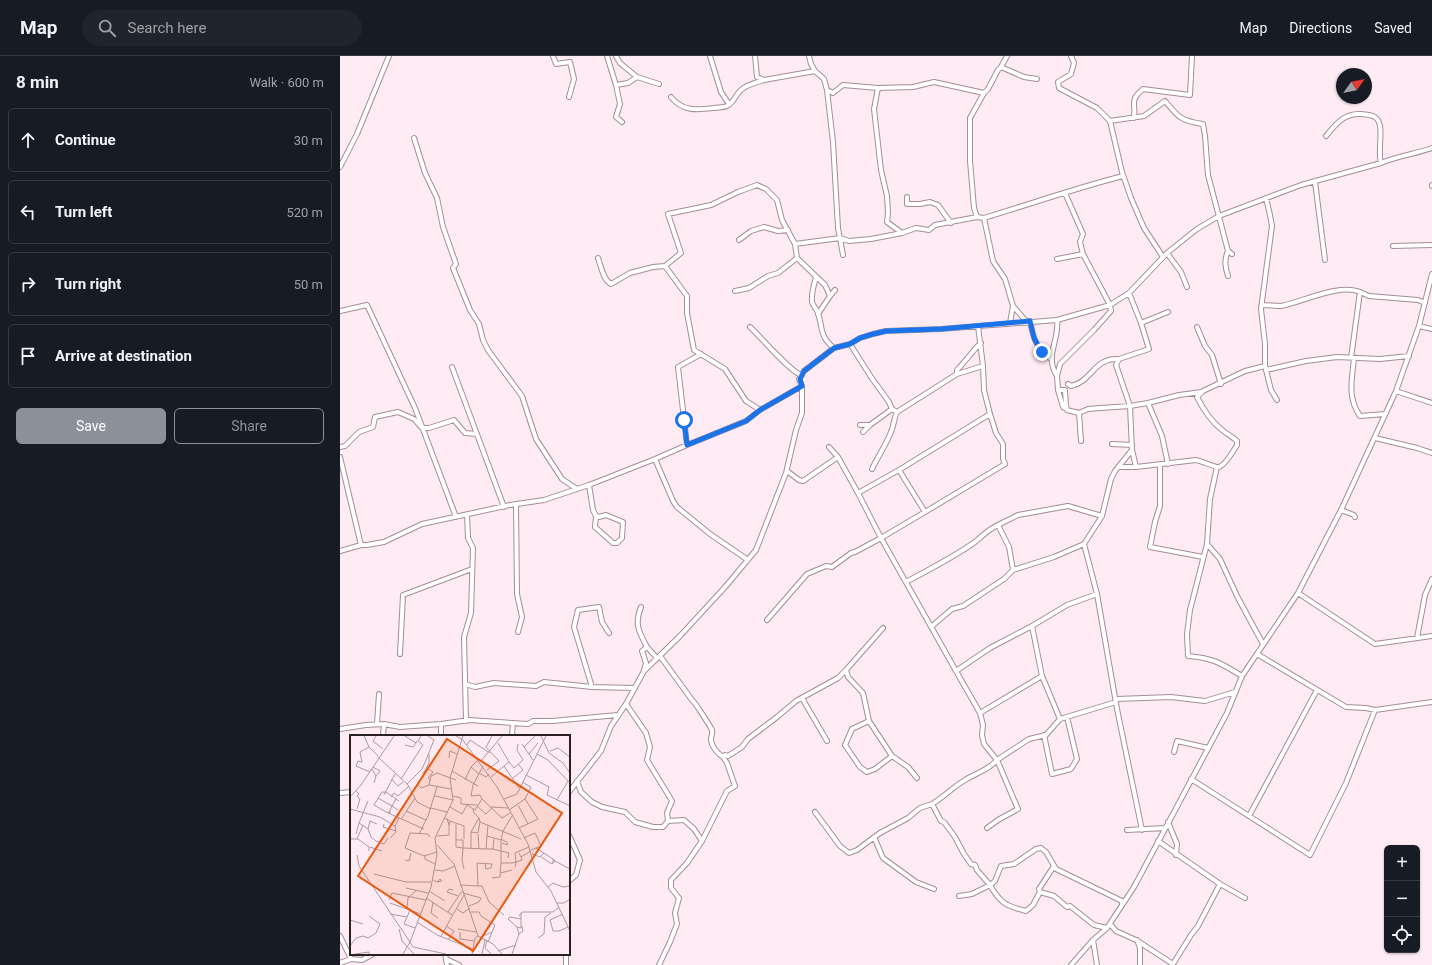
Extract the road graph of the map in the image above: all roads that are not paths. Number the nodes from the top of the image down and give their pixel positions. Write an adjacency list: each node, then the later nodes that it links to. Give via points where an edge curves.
1 (389, 56): 31 (street, via 357,134)
2 (553, 56): 21 (street, via 556,64 570,62 574,79)
3 (607, 56): 17 (street)
4 (616, 56): 13 (street, via 620,63)
5 (710, 56): 23 (street, via 721,92)
6 (755, 56): 15 (street, via 757,77)
7 (809, 56): 12 (street)
8 (1007, 56): 11 (street)
9 (1071, 56): 25 (street, via 1074,63 1071,74 1058,82 1059,88 1097,108)
10 (1192, 56): 24 (street, via 1190,95 1143,89 1134,100)
11 (1001, 67): 14 (street, via 1024,77); 20 (street)
12 (815, 71): 15 (street); 19 (street, via 824,79)
13 (637, 77): 16 (street); 17 (street, via 628,84)
14 (1037, 79)
15 (764, 80): 23 (street, via 742,89)
16 (659, 84)
17 (616, 85): 26 (street, via 620,104 616,117)
18 (878, 88): 19 (street, via 843,86 833,93); 20 (street, via 913,87 934,82); 42 (street, via 874,109 881,170 887,196 886,222)
19 (827, 90): 43 (street)
20 (984, 93): 38 (street, via 970,118 970,161)
21 (569, 97)
22 (671, 97): 23 (street, via 676,104 689,109 724,107)
23 (729, 104)
24 (1134, 118): 25 (street); 37 (street, via 1144,116 1165,101 1177,116 1191,123 1203,124 1208,175)
25 (1110, 121): 32 (street)
26 (622, 122)
27 (1326, 136): 30 (street, via 1345,117 1354,114 1371,115 1379,122)
28 (414, 138): 142 (street, via 425,173 437,198 443,227 454,254 456,264 453,268 470,310 479,324 483,340 522,396 536,439 562,479)
29 (1432, 148): 30 (street)
30 (1381, 163): 33 (street)
31 (340, 167)
32 (1123, 176): 34 (street); 53 (street, via 1144,228)
33 (1315, 182): 36 (street); 57 (street)
34 (1065, 193): 39 (street); 50 (street, via 1083,234 1080,242)
35 (907, 197): 40 (street, via 907,204 930,202 938,205)
36 (1266, 198): 37 (street); 70 (street, via 1272,226)
37 (1219, 216): 48 (street); 49 (street, via 1197,229)
38 (977, 217): 39 (street); 40 (street)
39 (984, 218): 71 (street, via 993,261 1005,279)
40 (951, 223): 42 (street, via 935,225 929,230 916,228)
41 (788, 230): 44 (street, via 778,231 764,227 751,231); 45 (street); 58 (street, via 776,200 766,189 756,185 711,205 668,214 681,253)
42 (902, 233): 43 (street, via 849,241)
43 (840, 238): 45 (street); 52 (street)
44 (739, 240)
45 (795, 244): 55 (street)
46 (1432, 244): 47 (street)
47 (1393, 246)
48 (1228, 251): 51 (street); 60 (street, via 1225,257)
49 (1167, 253): 53 (street); 62 (street, via 1181,272)
50 (1083, 254): 56 (street); 69 (street)
51 (1232, 254)
52 (843, 255)
53 (1163, 257): 66 (street)
54 (598, 258): 58 (street, via 605,277 611,284 630,273)
55 (797, 258): 61 (street); 64 (street, via 778,274 768,276 749,288)
56 (1057, 259)
57 (1325, 260)
58 (665, 266): 87 (street, via 687,296 687,313 694,350)
59 (1432, 274): 68 (street)
60 (1228, 276)
61 (816, 277): 67 (street, via 825,285); 74 (street, via 812,300)
62 (1186, 287)
63 (835, 290): 67 (street)
64 (735, 291)
65 (1360, 292): 68 (street, via 1368,296 1418,300); 70 (street, via 1334,291 1280,306); 89 (street)
66 (1129, 293): 69 (street); 78 (street)
67 (830, 296): 74 (street)
68 (1425, 303): 80 (street)
69 (1110, 305): 75 (street); 97 (street, via 1111,311 1104,320 1060,364)
70 (1262, 305): 94 (street)
71 (1013, 306): 76 (street); 77 (street)
72 (340, 311): 117 (street, via 367,305)
73 (1168, 312): 78 (street)
74 (818, 314): 86 (street, via 822,332)
75 (1057, 320): 76 (street); 90 (street)
76 (1028, 321): 77 (street); 90 (street, via 1038,347)
77 (1010, 323): 79 (street)
78 (1141, 323): 91 (street, via 1149,349)
79 (978, 326): 84 (street); 85 (street, via 886,331 860,338)
80 (1419, 326): 83 (street); 88 (street)
81 (750, 327): 96 (street, via 772,346 788,367)
82 (1198, 327): 99 (street, via 1205,346 1212,355)
83 (1432, 329)
84 (981, 343): 92 (street); 95 (street, via 973,350)
85 (850, 344): 86 (street); 108 (street)
86 (834, 348): 96 (street)
87 (700, 354): 109 (street, via 725,369 746,401); 123 (street, via 678,367)
88 (1408, 356): 89 (street); 103 (street)
89 (1352, 358): 94 (street, via 1337,357); 114 (street, via 1351,397 1356,410 1360,416)
90 (1051, 359): 97 (street)
91 (1119, 359): 98 (street, via 1112,359 1097,366 1084,381 1076,385); 107 (street, via 1116,365)
92 (982, 366): 95 (street); 113 (street)
93 (452, 367): 119 (street)
94 (1265, 368): 99 (street, via 1246,371); 104 (street, via 1271,390)
95 (957, 374): 111 (street)
96 (802, 375): 100 (street)
97 (1057, 376): 101 (street)
98 (1068, 384)
99 (1221, 384): 102 (street)
100 (802, 386): 109 (street); 140 (street, via 802,412)
101 (1058, 390): 110 (street); 110 (street, via 1065,390)
102 (1203, 391): 105 (street); 137 (street, via 1197,397 1202,407 1221,430 1237,441 1237,445 1222,466)
103 (1396, 391): 106 (street); 114 (street)
104 (1277, 400)
105 (1148, 403): 107 (street); 134 (street, via 1162,436)
106 (1432, 403)
107 (1130, 406): 112 (street, via 1088,409); 124 (street)
108 (892, 409): 111 (street); 116 (street)
109 (760, 410): 123 (street, via 746,421)
110 (1067, 410): 112 (street)
111 (897, 412): 138 (street, via 895,424)
112 (1079, 413): 121 (street)
113 (990, 414): 139 (street); 147 (street, via 996,433 1003,444 1005,464)
114 (1385, 414): 120 (street)
115 (860, 425): 116 (street)
116 (870, 425): 118 (street)
117 (422, 428): 119 (street, via 454,420 465,433); 125 (street, via 414,419 398,412 375,417 373,427 359,432 345,446); 151 (street)
118 (863, 432)
119 (477, 434): 145 (street)
120 (1375, 438): 128 (street); 146 (street)
121 (1081, 441)
122 (1112, 444): 124 (street)
123 (687, 445): 131 (street)
124 (1132, 445): 127 (street)
125 (340, 447)
126 (829, 447): 130 (street)
127 (1132, 450): 135 (street); 136 (street)
128 (1432, 453)
129 (340, 457): 132 (street)
130 (838, 457): 140 (street, via 803,481); 143 (street)
131 (655, 459): 141 (street); 160 (street, via 677,507)
132 (341, 464): 157 (street)
133 (1160, 464): 134 (street); 135 (street); 159 (street, via 1160,506 1150,547)
134 (1168, 464): 137 (street, via 1196,460)
135 (1136, 466): 136 (street)
136 (1118, 467): 150 (street, via 1111,480)
137 (1217, 467): 156 (street, via 1210,499)
138 (872, 469)
139 (900, 470): 143 (street); 147 (street)
140 (787, 471): 160 (street, via 756,550)
141 (589, 485): 142 (street); 149 (street)
142 (577, 489): 144 (street, via 544,500)
143 (858, 493): 154 (street)
144 (516, 505): 145 (street); 172 (street, via 517,594 522,617)
145 (504, 507): 148 (street)
146 (1341, 510): 152 (street); 165 (street)
147 (925, 512): 154 (street)
148 (467, 515): 151 (street); 161 (street, via 468,538 473,548)
149 (596, 516): 149 (street, via 606,515 623,522 622,538 617,543 613,543 595,527)
150 (1102, 516): 153 (street, via 1068,506 1018,514); 155 (street)
151 (456, 517): 157 (street, via 422,524 384,542)
152 (1355, 517)
153 (998, 525): 162 (street, via 1009,547); 164 (street, via 944,561)
154 (882, 538): 164 (street); 168 (street, via 851,553 832,567 826,566 807,574)
155 (1084, 544): 162 (street); 166 (street)
156 (1207, 544): 159 (street); 176 (street, via 1220,559)
157 (361, 545): 158 (street)
158 (340, 550)
159 (1203, 557): 185 (street, via 1190,610 1188,656 1215,660)
160 (748, 560): 180 (street)
161 (472, 569): 178 (street, via 403,596); 186 (street, via 471,613 464,637)
162 (1014, 570): 170 (street, via 963,606 952,609)
163 (1432, 579): 175 (street, via 1425,595)
164 (906, 582): 170 (street)
165 (1298, 592): 175 (street, via 1375,644); 176 (street)
166 (1097, 594): 169 (street, via 1067,605); 193 (street)
167 (641, 607): 177 (street, via 637,617 639,632)
168 (767, 620)
169 (1032, 626): 183 (street, via 990,648); 184 (street)
170 (931, 627): 183 (street)
171 (883, 628): 181 (street)
172 (518, 632)
173 (609, 633): 187 (street, via 602,622 599,607 578,610 574,627)
174 (1432, 636): 175 (street)
175 (1416, 638)
176 (1263, 644): 179 (street)
177 (647, 647): 180 (street); 182 (street, via 642,651 646,663)
178 (400, 654)
179 (1256, 654): 185 (street); 189 (street)
180 (659, 657): 182 (street); 216 (street, via 696,703 712,730 712,743)
181 (846, 670): 192 (street, via 838,678); 202 (street, via 848,677 863,693)
182 (644, 671): 188 (street)
183 (956, 671): 197 (street)
184 (1042, 676): 197 (street); 200 (street)
185 (1242, 676): 190 (street)
186 (465, 684): 187 (street, via 475,687 494,683 536,686 544,682); 201 (street)
187 (592, 686): 188 (street)
188 (635, 688): 195 (street)
189 (1317, 690): 196 (street, via 1346,707); 226 (street)
190 (1235, 692): 193 (street, via 1205,701 1171,697); 213 (street)
191 (379, 694): 204 (street)
192 (802, 698): 212 (street); 216 (street, via 748,739 742,747)
193 (1116, 701): 199 (street); 232 (street)
194 (1432, 702): 196 (street)
195 (626, 704): 198 (street); 227 (street, via 646,733 650,747 647,760 672,801 667,813)
196 (1375, 710): 226 (street, via 1346,783 1310,855)
197 (980, 713): 217 (street, via 984,744)
198 (618, 715): 203 (street, via 552,722 533,721 528,724); 220 (street, via 601,751)
199 (1067, 717): 200 (street); 211 (street, via 1077,759 1071,769 1052,774)
200 (1060, 719): 211 (street)
201 (466, 720): 203 (street); 206 (street)
202 (869, 721): 215 (street); 215 (street, via 852,729 845,745 860,767 867,772)
203 (513, 723): 210 (street)
204 (377, 724): 205 (street); 207 (street)
205 (384, 724): 206 (street, via 400,727); 208 (street)
206 (441, 724): 209 (street)
207 (340, 729)
208 (383, 735)
209 (441, 735)
210 (512, 735)
211 (1044, 736): 217 (street, via 1029,739)
212 (827, 742)
213 (1208, 748): 214 (street, via 1177,741); 219 (street)
214 (1174, 752)
215 (892, 756): 218 (street, via 908,767)
216 (723, 758): 235 (street, via 735,786 727,791)
217 (997, 760): 224 (street); 229 (street, via 1018,810)
218 (917, 778)
219 (1191, 779): 226 (street); 228 (street)
220 (577, 781): 221 (street); 227 (street, via 581,792 592,802 625,812 635,822 664,827)
221 (570, 791)
222 (350, 792): 223 (street)
223 (340, 793)
224 (932, 804): 234 (street, via 920,808 908,818); 241 (street, via 964,854)
225 (815, 812): 234 (street, via 840,846 849,853)
226 (1250, 816)
227 (668, 821): 235 (street, via 684,820)
228 (1168, 822): 230 (street); 237 (street, via 1177,844)
229 (986, 828)
230 (1165, 828): 232 (street); 236 (street)
231 (1127, 830): 232 (street)
232 (1142, 830)
233 (570, 837): 239 (street, via 580,860 576,876)
234 (874, 837): 242 (street, via 883,858 916,882)
235 (702, 840): 257 (street, via 687,863 671,880 670,888 679,898 675,913 677,924)
236 (1158, 841): 237 (street); 246 (street, via 1134,887)
237 (1176, 855): 240 (street)
238 (1054, 866): 241 (street, via 1046,852 1036,848 1014,864 1001,866 995,881); 243 (street, via 1039,889); 246 (street)
239 (570, 880)
240 (1220, 884): 245 (street); 250 (street, via 1174,964)
241 (990, 885): 243 (street, via 996,897 1010,907 1026,911 1033,905); 244 (street, via 972,894)
242 (934, 889)
243 (1040, 892): 247 (street, via 1054,896 1094,925)
244 (959, 896)
245 (1245, 898)
246 (1122, 903): 247 (street)
247 (1108, 926): 249 (street); 250 (street)
248 (340, 936): 253 (street)
249 (1093, 940): 258 (street); 259 (street)
250 (1136, 940): 260 (street, via 1140,948)
251 (371, 955): 253 (street, via 362,960)
252 (446, 956): 255 (street); 256 (street)
253 (351, 960): 254 (street)
254 (340, 963)
255 (447, 965)
256 (459, 965)
257 (659, 965)
258 (1071, 965)
259 (1097, 965)
260 (1140, 965)

